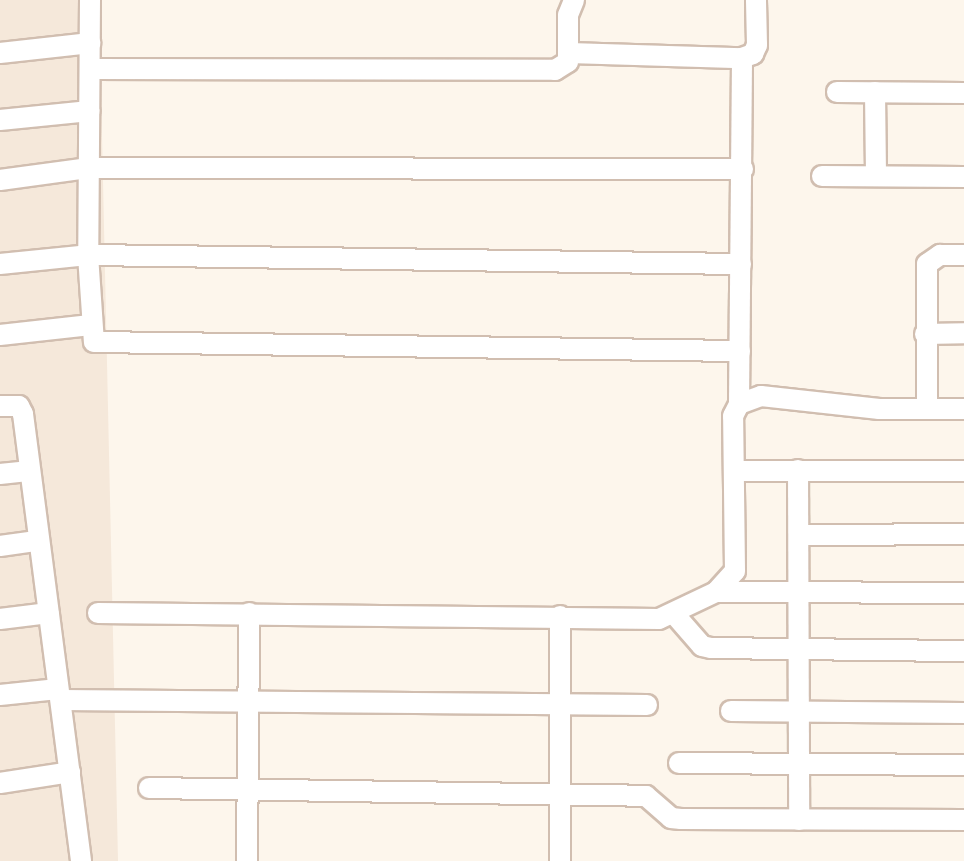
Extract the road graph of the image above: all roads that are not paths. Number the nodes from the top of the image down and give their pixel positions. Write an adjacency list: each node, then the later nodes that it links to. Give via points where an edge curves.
1 (90, 0): 4 (street)
2 (756, 0): 7 (street, via 757,45 753,54)
3 (570, 2): 6 (street)
4 (90, 43): 5 (street); 8 (street)
5 (0, 53)
6 (568, 53): 7 (street); 8 (street, via 564,68 555,70)
7 (742, 58): 15 (street)
8 (90, 69): 12 (street)
9 (837, 92): 10 (street)
10 (875, 92): 11 (street); 17 (street)
11 (964, 93)
12 (90, 111): 13 (street); 14 (street)
13 (0, 120)
14 (89, 168): 15 (street); 19 (street); 20 (street)
15 (742, 169): 23 (street)
16 (822, 176): 17 (street)
17 (876, 176): 18 (street)
18 (964, 177)
19 (0, 180)
20 (88, 255): 22 (street); 23 (street); 24 (street)
21 (964, 255): 26 (street, via 940,255 927,264)
22 (0, 264)
23 (741, 264): 28 (street)
24 (90, 326): 27 (street); 28 (street, via 91,337 101,344)
25 (964, 333): 26 (street)
26 (925, 334): 31 (street)
27 (0, 335)
28 (740, 351): 29 (street)
29 (739, 404): 31 (street, via 761,396 879,409); 35 (street, via 733,416)
30 (6, 405): 34 (street, via 23,414)
31 (927, 408): 32 (street)
32 (964, 409)
33 (798, 470): 35 (street); 36 (street); 38 (street)
34 (30, 471): 37 (street); 40 (street)
35 (734, 471): 42 (street, via 735,571)
36 (964, 471)
37 (0, 474)
38 (800, 534): 39 (street); 44 (street)
39 (964, 534)
40 (37, 541): 41 (street); 45 (street)
41 (0, 546)
42 (717, 592): 44 (street); 48 (street)
43 (964, 593): 44 (street)
44 (800, 594): 51 (street)
45 (49, 613): 50 (street); 54 (street)
46 (98, 613): 47 (street)
47 (249, 613): 49 (street); 55 (street)
48 (675, 615): 49 (street, via 643,620); 51 (street, via 702,646)
49 (560, 616): 56 (street)
50 (0, 619)
51 (799, 651): 52 (street); 59 (street)
52 (964, 651)
53 (0, 695): 54 (street)
54 (60, 695): 55 (street); 64 (street)
55 (249, 704): 56 (street); 67 (street)
56 (558, 705): 57 (street); 68 (street)
57 (647, 705)
58 (731, 711): 59 (street)
59 (798, 711): 60 (street); 62 (street)
60 (964, 712)
61 (679, 764): 62 (street)
62 (798, 764): 63 (street); 69 (street)
63 (964, 765)
64 (70, 772): 65 (street); 71 (street)
65 (0, 783)
66 (149, 788): 67 (street)
67 (249, 790): 68 (street); 72 (street)
68 (559, 794): 69 (street, via 646,796 671,818); 73 (street)
69 (799, 820): 70 (street)
70 (964, 820)
71 (81, 861)
72 (247, 861)
73 (560, 861)

